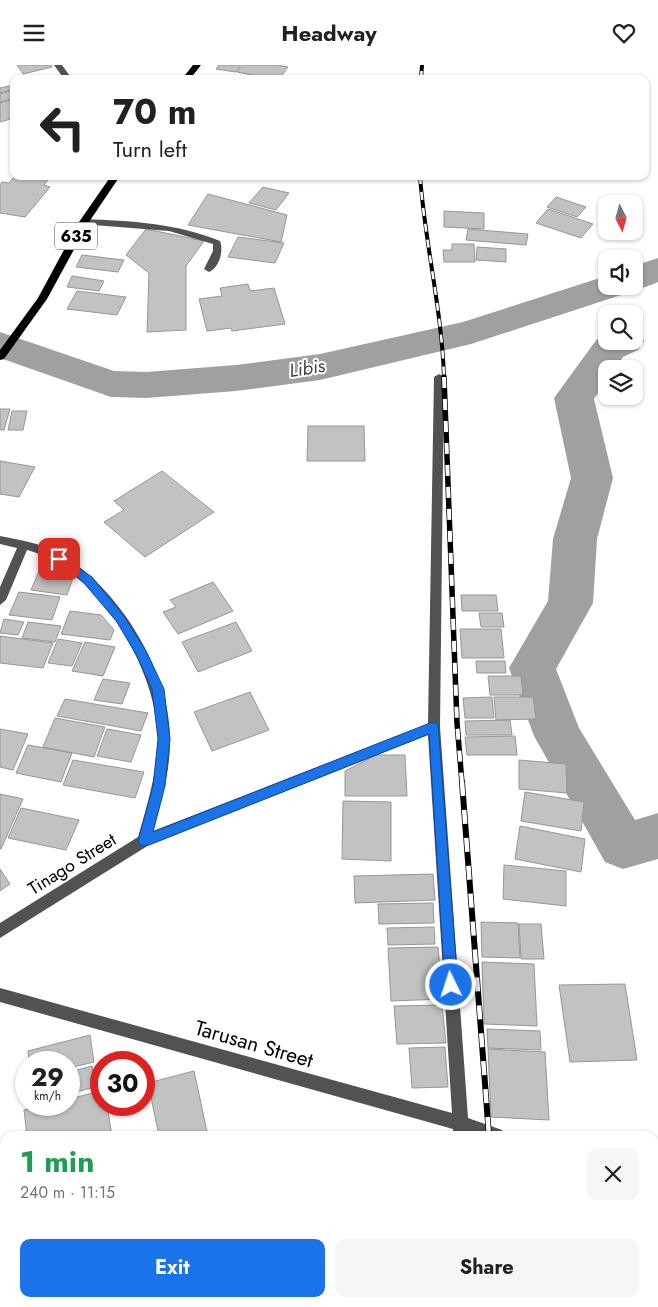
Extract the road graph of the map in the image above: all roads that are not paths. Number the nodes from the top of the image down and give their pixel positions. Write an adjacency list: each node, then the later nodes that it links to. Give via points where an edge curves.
1 (197, 65): 2 (main road)
2 (189, 75)
3 (113, 180): 4 (main road, 635)
4 (84, 222): 5 (street, via 155,225 197,235 217,243 218,251); 6 (main road, 635, via 42,299)
5 (209, 269)
6 (0, 357)
7 (439, 377): 11 (street)
8 (0, 540): 9 (street, Tinago Street)
9 (24, 545): 10 (street); 12 (street, Tinago Street, via 59,559 88,580 120,619 142,654 158,689 164,739 159,786)
10 (0, 600)
11 (434, 727): 12 (street); 15 (street)
12 (144, 841): 13 (street, Tinago Street)
13 (0, 931)
14 (0, 995): 15 (street, Tarusan Street)
15 (461, 1130)

